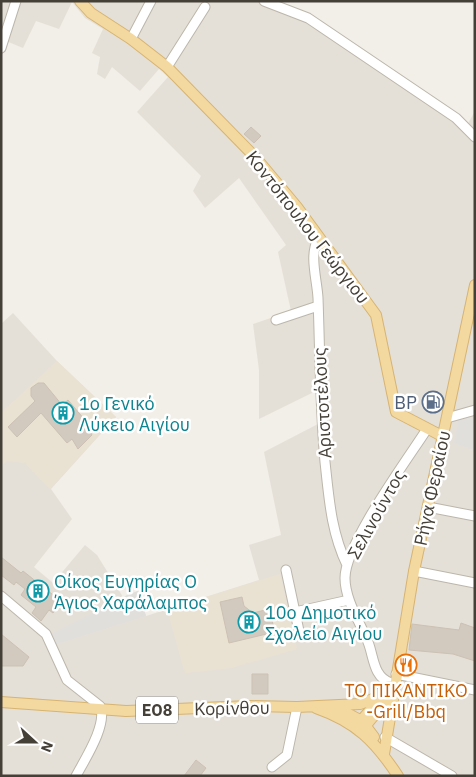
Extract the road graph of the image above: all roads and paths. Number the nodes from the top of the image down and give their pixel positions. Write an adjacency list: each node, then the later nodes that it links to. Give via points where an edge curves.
1 (16, 1): 7 (street)
2 (80, 1): 6 (main road, Κοντόπουλου Γεώργιου, via 91,13)
3 (151, 1): 6 (street)
4 (264, 1): 9 (street, via 308,18 456,118)
5 (205, 7): 8 (street)
6 (131, 39): 8 (main road, Κοντόπουλου Γεώργιου)
7 (1, 48)
8 (167, 67): 10 (main road, Κοντόπουλου Γεώργιου, via 256,158 297,207)
9 (475, 137)
10 (318, 239): 13 (street, Αριστοτέλους, via 314,248); 17 (main road, Κοντόπουλου Γεώργιου, via 376,315 396,412)
11 (475, 285): 12 (main road, Ρήγα Φεραίου)
12 (473, 302): 16 (main road, Ρήγα Φεραίου)
13 (318, 306): 14 (street); 21 (street, Αριστοτέλους, via 320,395 330,509 338,546)
14 (276, 320)
15 (475, 410): 16 (street)
16 (447, 418): 18 (main road, Ρήγα Φεραίου)
17 (427, 429): 18 (main road, Κοντόπουλου Γεώργιου); 21 (street, Σελινούντος, via 370,517)
18 (442, 436): 19 (main road, Ρήγα Φεραίου)
19 (428, 507): 20 (street); 23 (main road, Ρήγα Φεραίου)
20 (475, 516)
21 (347, 565): 26 (street, Σελινούντος, via 345,582)
22 (286, 570): 27 (street)
23 (414, 571): 24 (street); 29 (main road, Ρήγα Φεραίου)
24 (475, 583)
25 (1, 596): 35 (street, via 46,634 67,680 93,698)
26 (349, 600): 27 (street); 29 (street, Σελινούντος, via 378,675)
27 (295, 612): 28 (street)
28 (299, 632)
29 (392, 684): 30 (street); 32 (main road, ΕΟ8, via 373,699); 36 (main road, via 385,705); 37 (main road, Ρήγα Φεραίου)
30 (475, 690)
31 (1, 702): 35 (main road, Κορίνθου / ΕΟ8)
32 (329, 705): 33 (main road, Κορίνθου / ΕΟ8); 36 (main road)
33 (313, 707): 34 (main road, Κορίνθου / ΕΟ8); 36 (main road, Κορίνθου / ΕΟ8)
34 (297, 708): 35 (main road, Κορίνθου / ΕΟ8); 39 (street, via 287,755)
35 (102, 710): 40 (street, via 95,740)
36 (361, 726): 38 (main road)
37 (385, 737): 38 (main road, Ρήγα Φεραίου); 42 (street)
38 (382, 752): 41 (main road)
39 (272, 767)
40 (76, 776)
41 (398, 776)
42 (452, 776)

